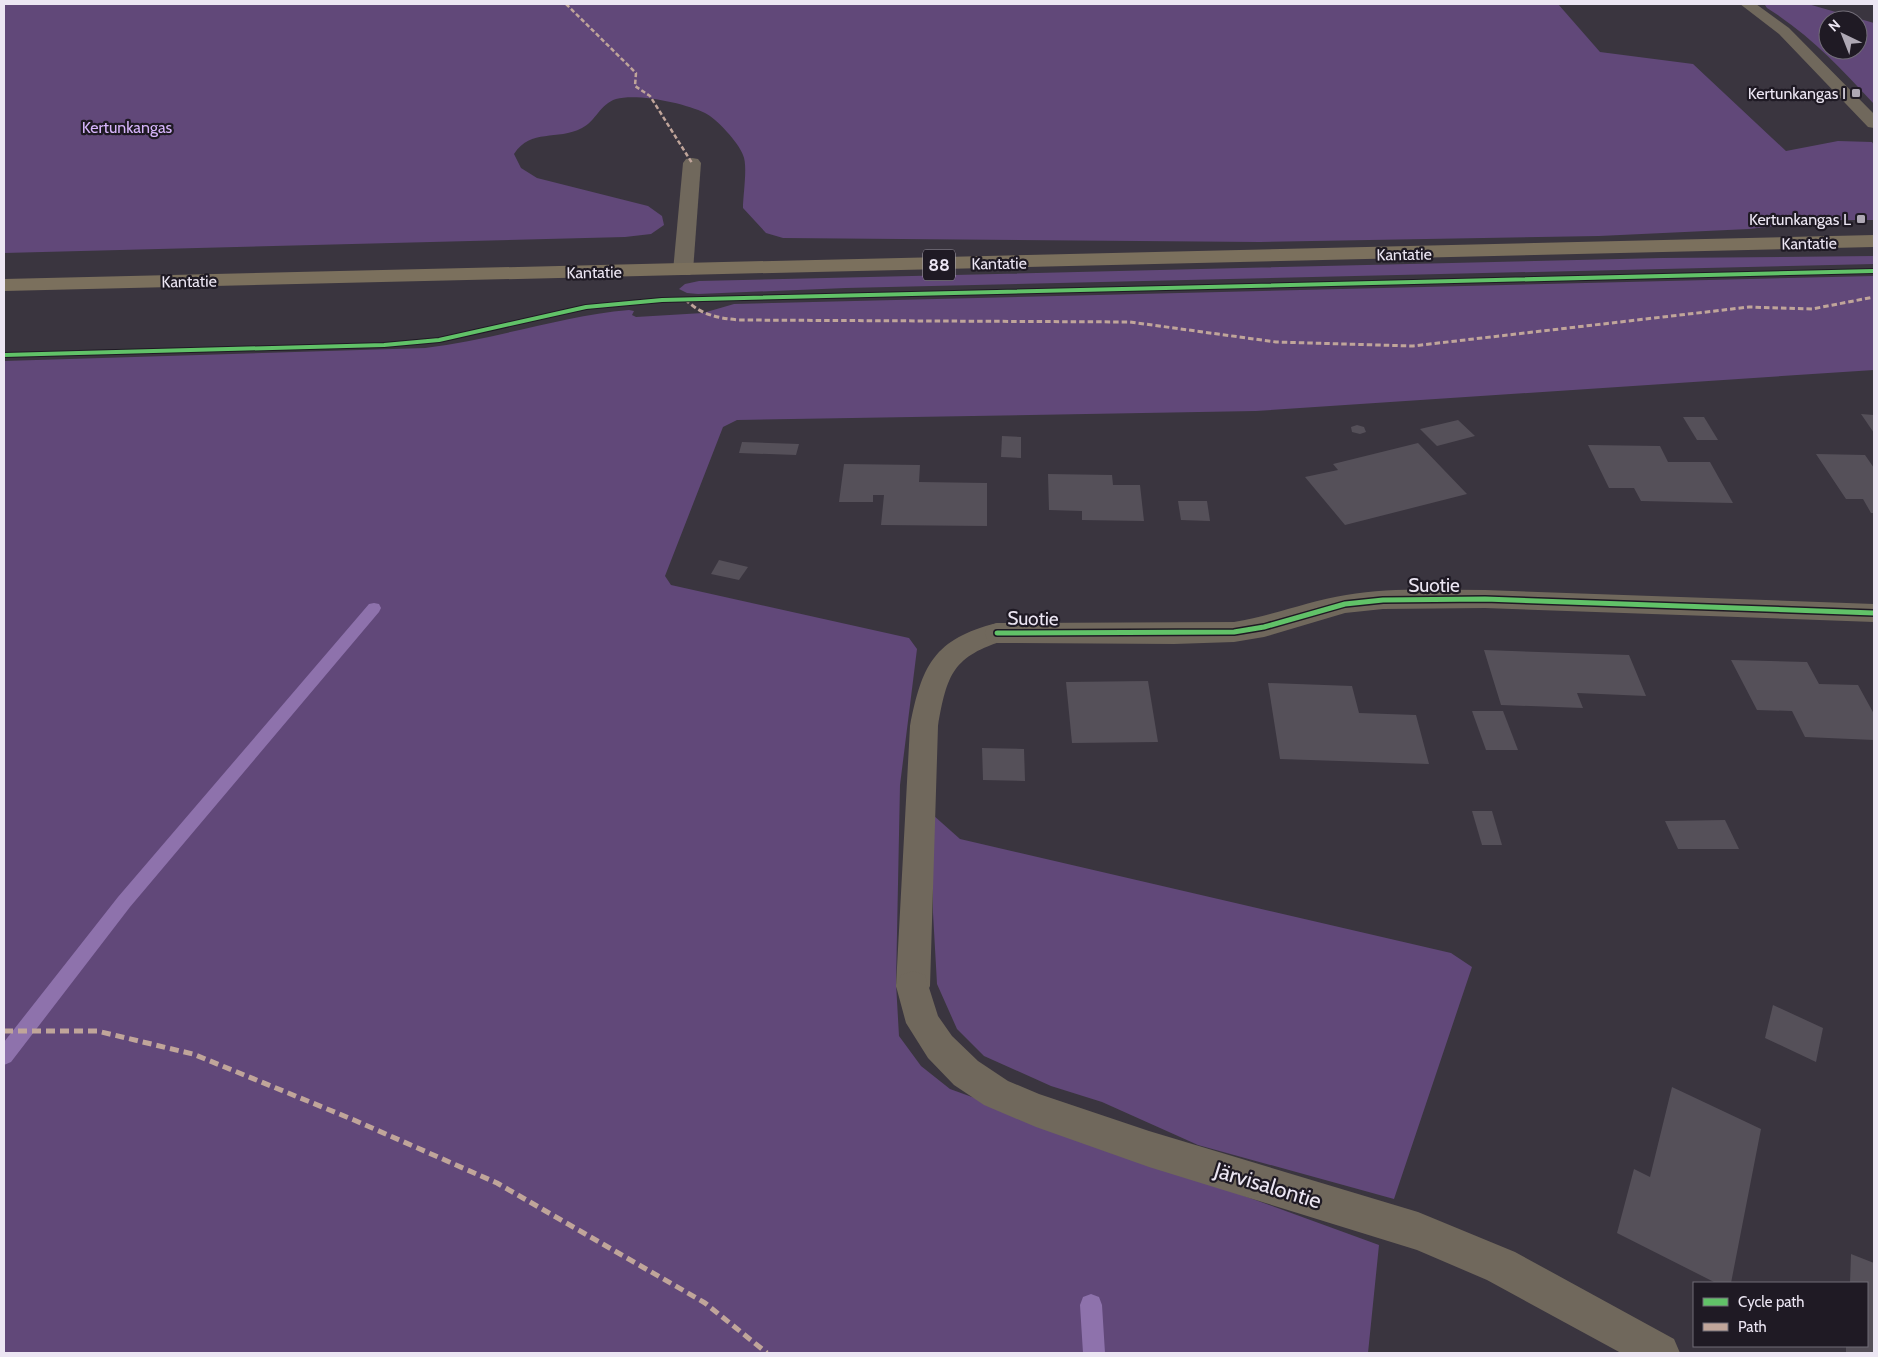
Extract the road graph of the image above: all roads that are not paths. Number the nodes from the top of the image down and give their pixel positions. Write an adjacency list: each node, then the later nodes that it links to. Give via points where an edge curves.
1 (1748, 4): 2 (street, via 1784,31)
2 (1874, 123)
3 (692, 164): 5 (street)
4 (1874, 241): 5 (main road, Kantatie / 88)
5 (683, 271): 6 (main road, Kantatie / 88)
6 (4, 285)
7 (1874, 613): 8 (street, Suotie, via 1485,599 1383,600 1345,604 1234,632 997,633 979,636 965,642 948,658 929,694 924,726)
8 (913, 986): 9 (street, Järvisalontie, via 923,1023 940,1047 966,1073 996,1093 1149,1149 1418,1231 1501,1266)
9 (1660, 1353)

